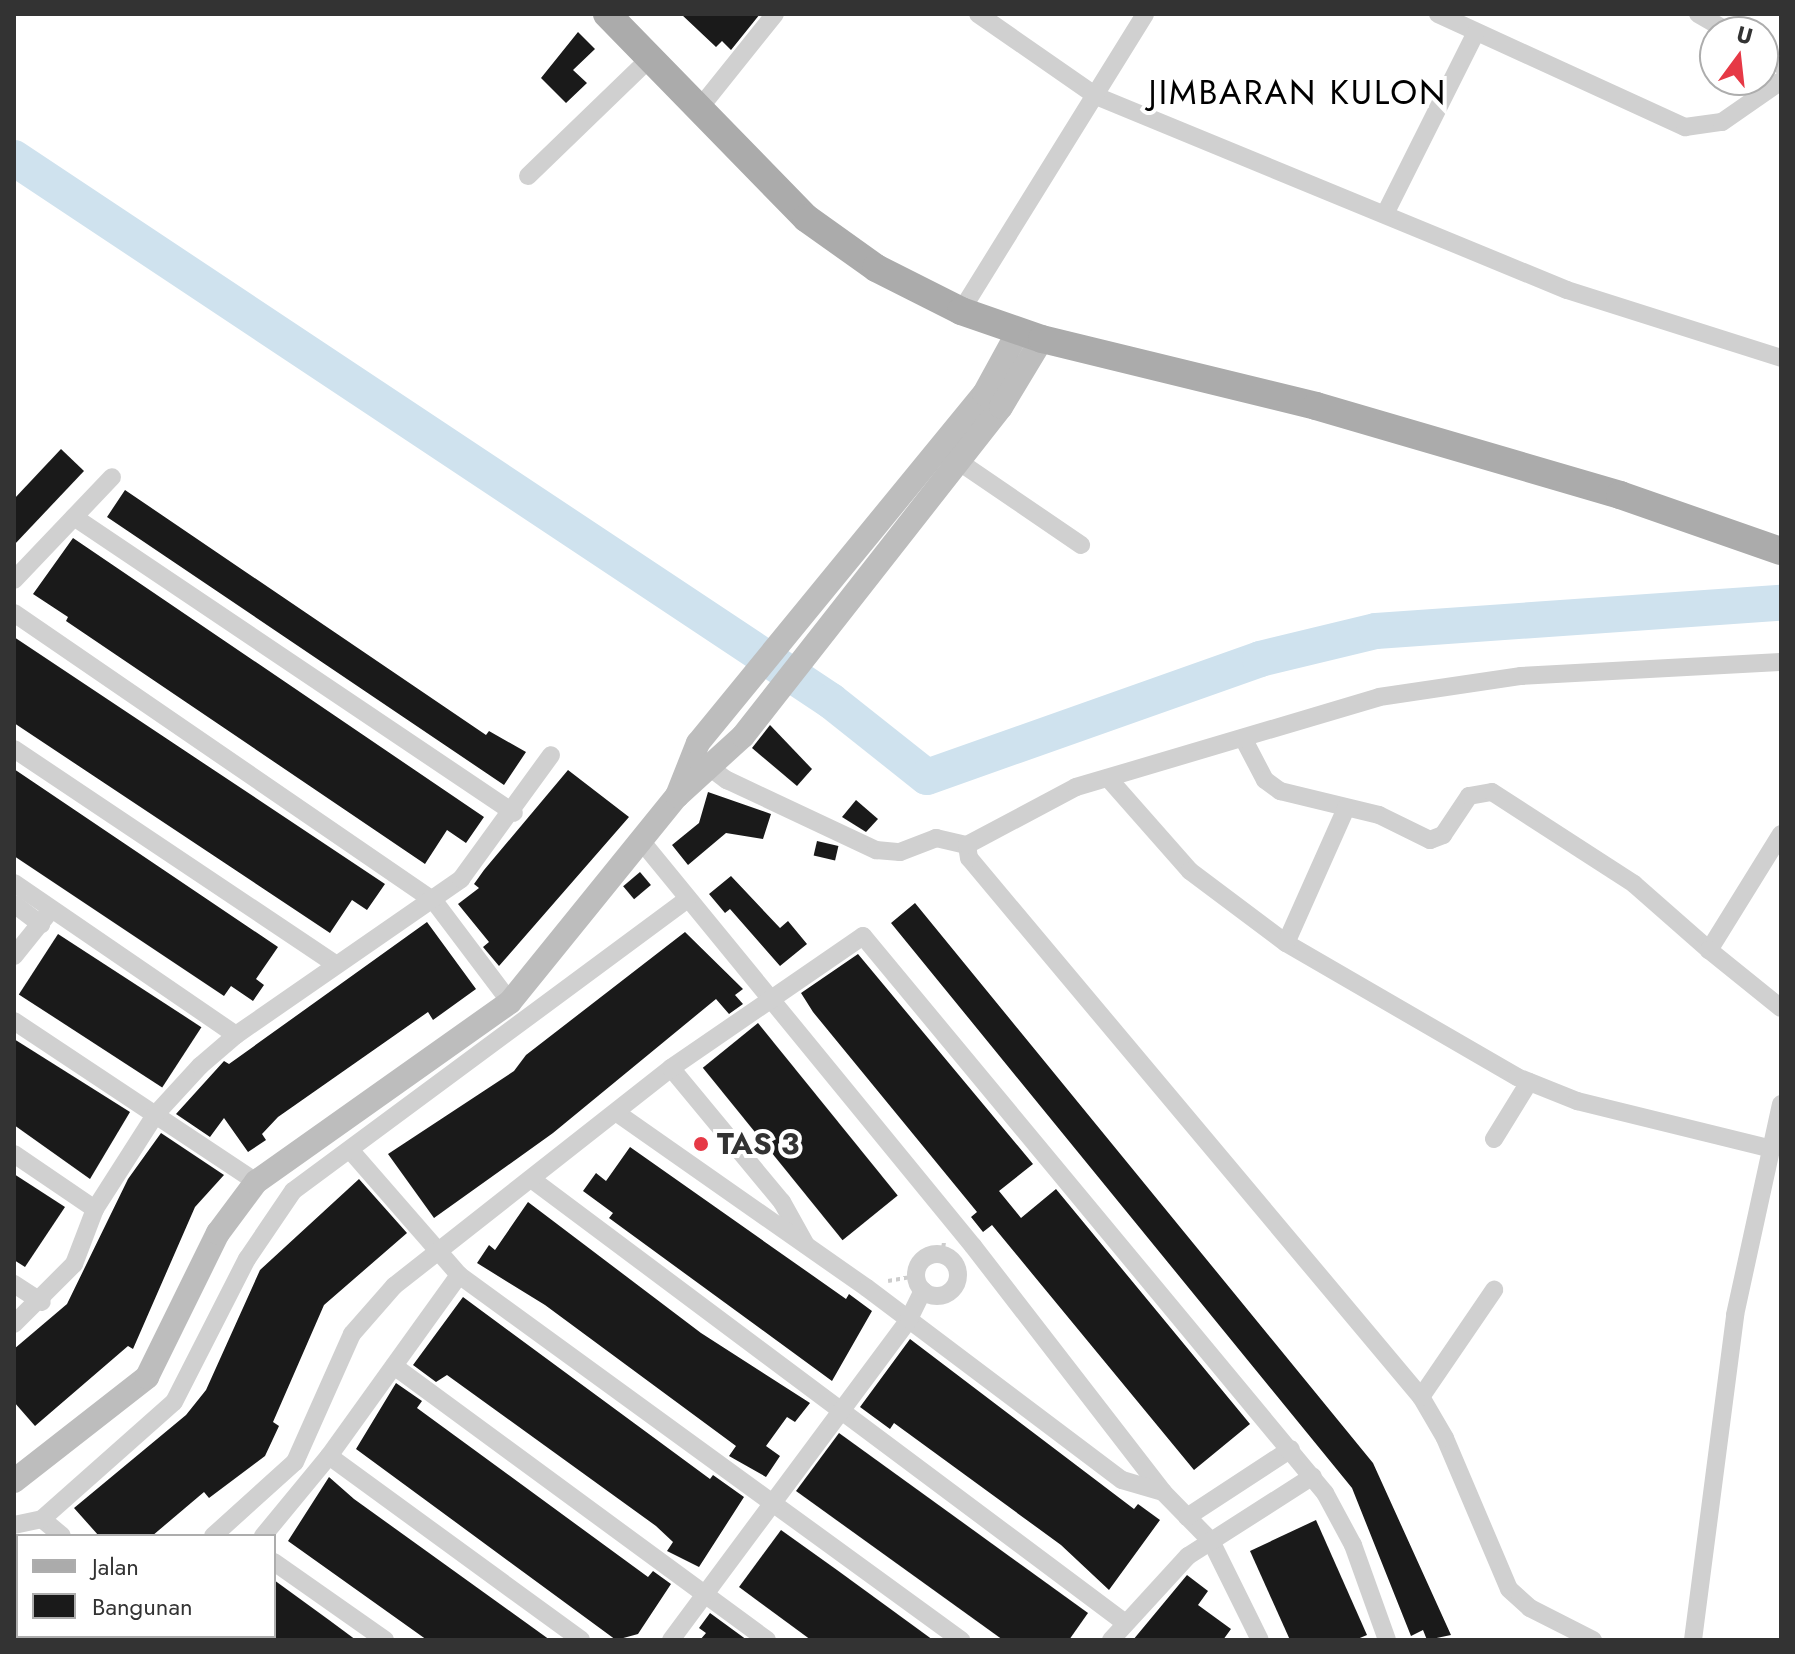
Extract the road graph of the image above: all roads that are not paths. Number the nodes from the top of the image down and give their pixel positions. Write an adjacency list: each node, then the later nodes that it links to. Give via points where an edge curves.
1 (607, 14): 7 (main road)
2 (775, 14): 10 (street)
3 (978, 14): 9 (street)
4 (1145, 14): 9 (street)
5 (1438, 14): 6 (street)
6 (1476, 32): 8 (street, via 1685,127 1722,122); 12 (street)
7 (649, 59): 10 (main road); 11 (street)
8 (1781, 81)
9 (1096, 96): 12 (street); 13 (street)
10 (698, 110): 13 (main road, via 806,218 876,268)
11 (528, 176)
12 (1386, 212): 15 (street, via 1567,290)
13 (961, 311): 14 (main road)
14 (1030, 335): 16 (street, via 1001,407); 18 (street); 21 (main road, via 1316,406 1620,495)
15 (1779, 353)
16 (958, 461): 18 (street); 20 (street)
17 (112, 477): 19 (street)
18 (898, 516): 28 (street, via 744,681); 28 (street, via 768,703)
19 (74, 517): 22 (street); 31 (street)
20 (1081, 545)
21 (1781, 551)
22 (14, 580)
23 (14, 613): 37 (street)
24 (1781, 662): 25 (street, via 1521,676 1422,689)
25 (1243, 738): 29 (street); 30 (street, via 1272,786)
26 (14, 749): 43 (street)
27 (551, 755): 31 (street)
28 (700, 761): 33 (street, via 876,850 900,852); 34 (street)
29 (1108, 778): 33 (street, via 1059,794); 40 (street, via 1190,871)
30 (1346, 808): 40 (street); 41 (street, via 1435,840 1469,796 1492,792 1634,884)
31 (514, 813): 37 (street, via 487,851)
32 (1781, 834): 41 (street)
33 (957, 842): 73 (street)
34 (643, 843): 36 (street); 44 (street)
35 (14, 883): 39 (street)
36 (683, 894): 45 (street); 56 (street)
37 (434, 901): 43 (street); 44 (street)
38 (14, 904): 39 (street)
39 (46, 917): 42 (street); 48 (street)
40 (1286, 943): 50 (street)
41 (1709, 950): 46 (street)
42 (14, 956)
43 (335, 964): 48 (street)
44 (510, 1002): 59 (street)
45 (767, 1002): 49 (street); 62 (street); 75 (street, via 854,938 871,940)
46 (1781, 1008)
47 (14, 1021): 53 (street)
48 (236, 1035): 53 (street)
49 (671, 1068): 52 (street); 61 (street, via 782,1202)
50 (1529, 1082): 54 (street); 55 (street, via 1577,1101)
51 (1781, 1104): 55 (street)
52 (617, 1113): 58 (street); 61 (street)
53 (155, 1115): 59 (street); 60 (street)
54 (1494, 1139)
55 (1772, 1149): 100 (street, via 1735,1315)
56 (351, 1151): 63 (street); 82 (street, via 293,1191 264,1230 174,1402)
57 (14, 1154): 60 (street)
58 (534, 1181): 63 (street); 74 (street)
59 (256, 1182): 78 (street, via 218,1233 147,1377)
60 (95, 1209): 69 (street, via 74,1264)
61 (806, 1245): 70 (street)
62 (973, 1246): 64 (street); 79 (street)
63 (436, 1255): 65 (street); 84 (street, via 359,1323 295,1462)
64 (951, 1260): 67 (street, via 937,1254 922,1261 916,1276); 67 (street, via 958,1274 952,1289 938,1296)
65 (459, 1275): 72 (street); 80 (street)
66 (14, 1284): 69 (street)
67 (923, 1290): 70 (street)
68 (1494, 1290): 73 (street)
69 (42, 1302): 71 (street)
70 (909, 1319): 74 (street); 79 (street, via 1122,1480)
71 (14, 1324)
72 (394, 1366): 76 (street); 89 (street)
73 (1421, 1397): 99 (street, via 1445,1438 1509,1589 1530,1608)
74 (839, 1408): 80 (street); 90 (street)
75 (1291, 1449): 77 (street); 81 (street)
76 (329, 1456): 86 (street); 93 (street)
77 (1313, 1476): 87 (street); 98 (street, via 1353,1545)
78 (14, 1481)
79 (1163, 1492): 81 (street)
80 (770, 1501): 89 (street); 96 (street)
81 (1187, 1517): 87 (street)
82 (42, 1519): 83 (street); 85 (street)
83 (14, 1525)
84 (227, 1532)
85 (60, 1534)
86 (265, 1534)
87 (1211, 1541): 90 (street, via 1175,1568); 91 (street)
88 (276, 1563): 92 (street)
89 (705, 1594): 94 (street); 95 (street)
90 (1124, 1622): 97 (street)
91 (1259, 1639)
92 (385, 1640)
93 (581, 1640)
94 (671, 1640)
95 (767, 1640)
96 (961, 1640)
97 (1111, 1640)
98 (1387, 1640)
99 (1593, 1640)
100 (1693, 1640)

